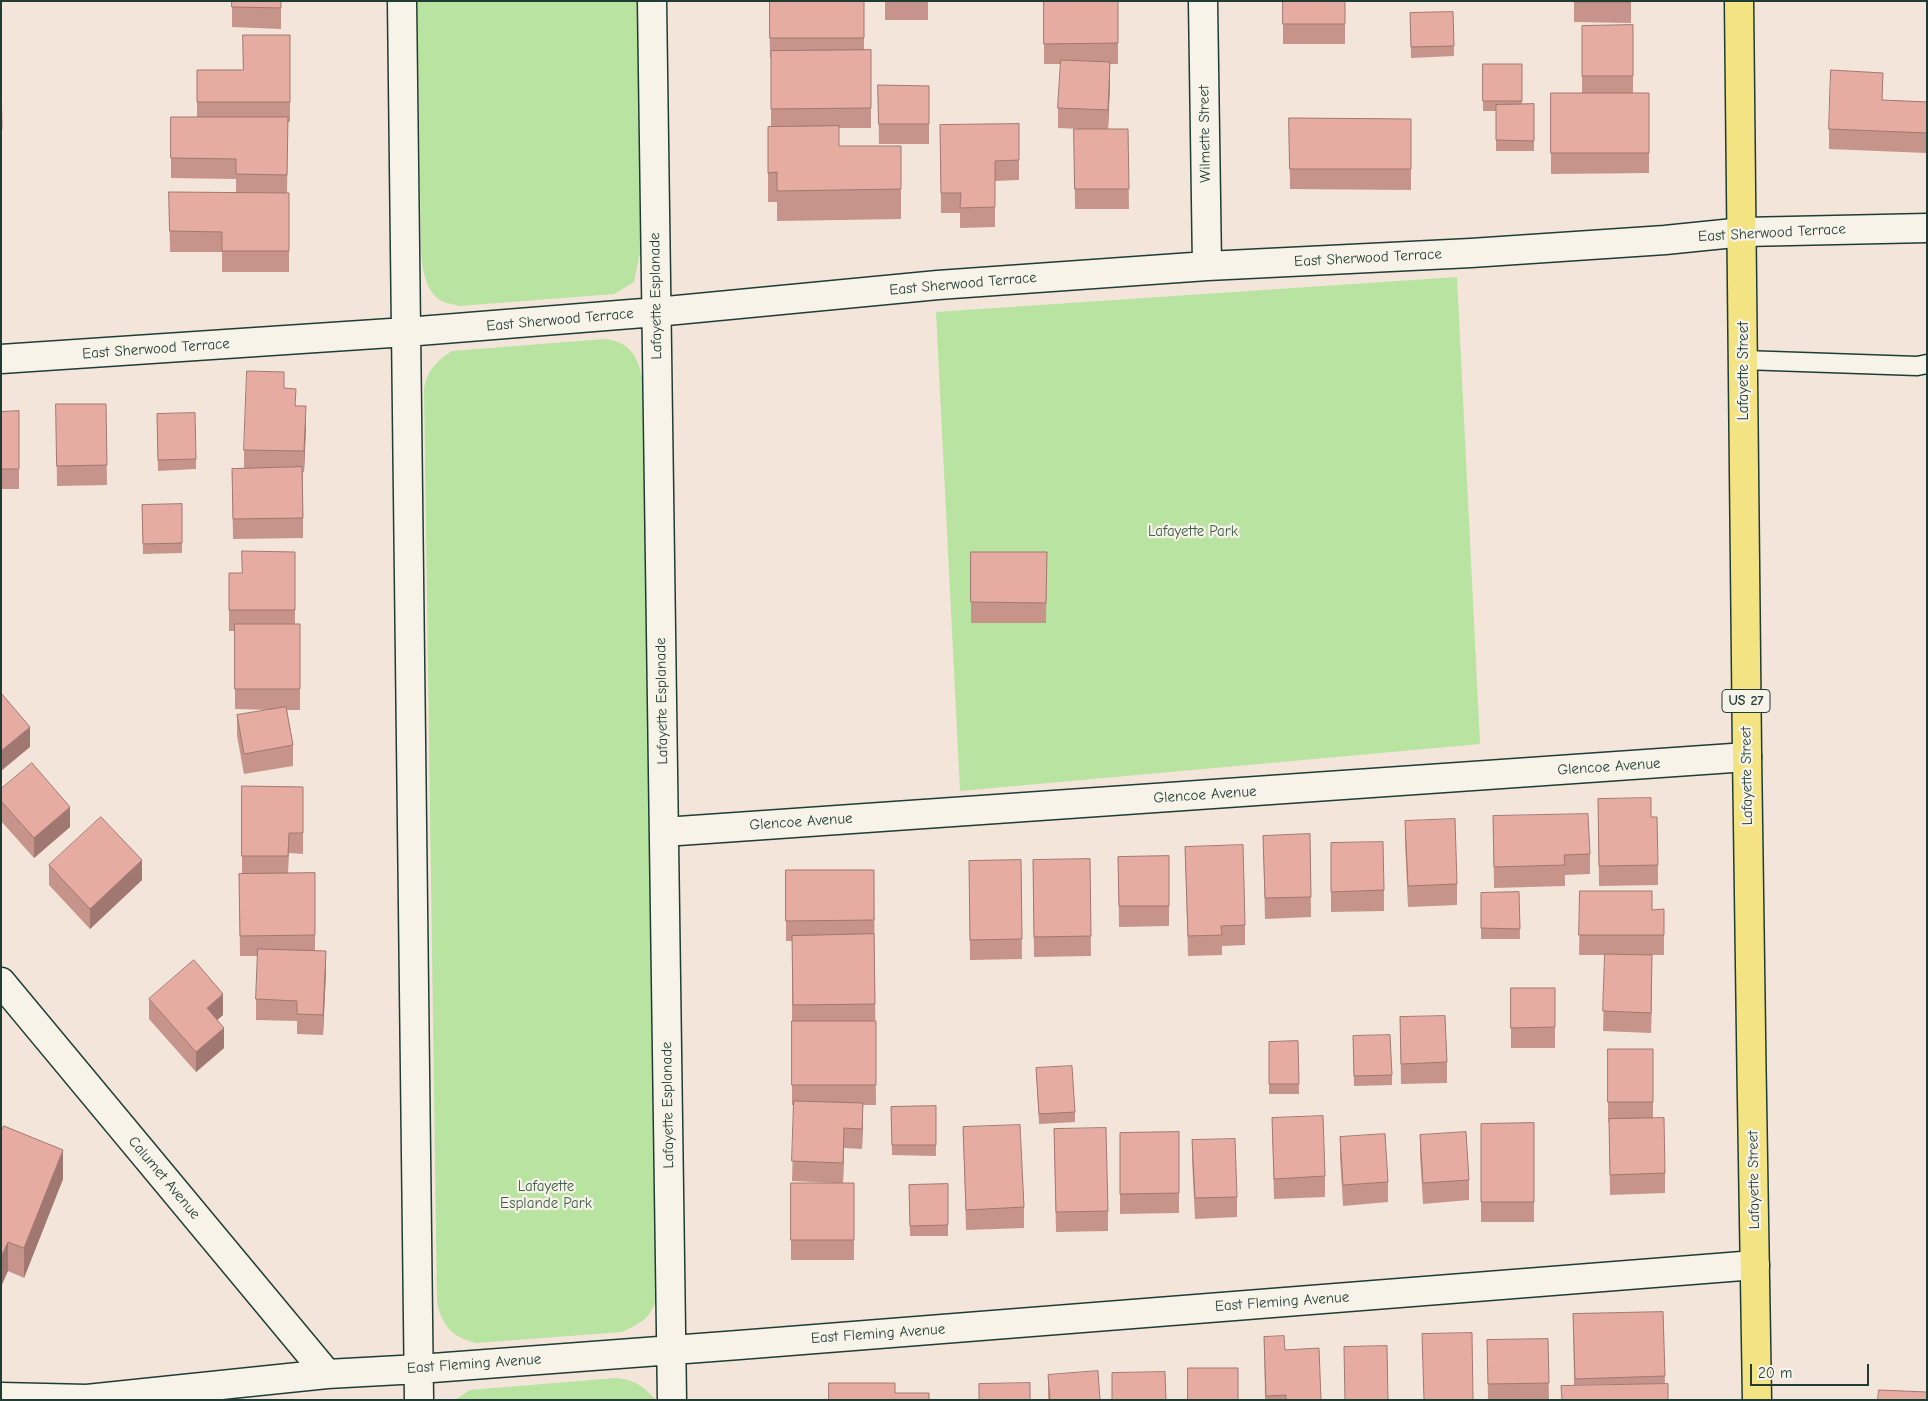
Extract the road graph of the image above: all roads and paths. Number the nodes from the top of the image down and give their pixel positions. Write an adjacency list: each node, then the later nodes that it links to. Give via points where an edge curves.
1 (402, 1): 9 (street)
2 (652, 1): 8 (street, Lafayette Esplanade)
3 (1203, 1): 7 (street, Wilmette Street)
4 (1739, 1): 6 (highway, Lafayette Street / US 27)
5 (1927, 228): 6 (street, East Sherwood Terrace)
6 (1744, 232): 7 (street, East Sherwood Terrace, via 1471,253); 11 (highway, Lafayette Street / US 27)
7 (1207, 266): 8 (street, East Sherwood Terrace, via 938,285)
8 (656, 312): 9 (street, East Sherwood Terrace); 14 (street, Lafayette Esplanade)
9 (406, 332): 10 (street, East Sherwood Terrace); 18 (street)
10 (1, 359)
11 (1743, 360): 12 (lane); 13 (highway, Lafayette Street / US 27)
12 (1927, 364)
13 (1747, 757): 14 (street, Glencoe Avenue); 16 (highway, Lafayette Street / US 27)
14 (664, 832): 17 (street, Lafayette Esplanade)
15 (1, 982): 19 (street, Calumet Avenue)
16 (1755, 1265): 17 (street, East Fleming Avenue); 23 (highway, Lafayette Street / US 27)
17 (672, 1350): 18 (street, East Fleming Avenue); 22 (street, Lafayette Esplanade)
18 (419, 1369): 19 (street, East Fleming Avenue); 21 (street)
19 (327, 1374): 20 (street, East Fleming Avenue, via 87,1399)
20 (1, 1397)
21 (420, 1400)
22 (672, 1400)
23 (1757, 1400)

